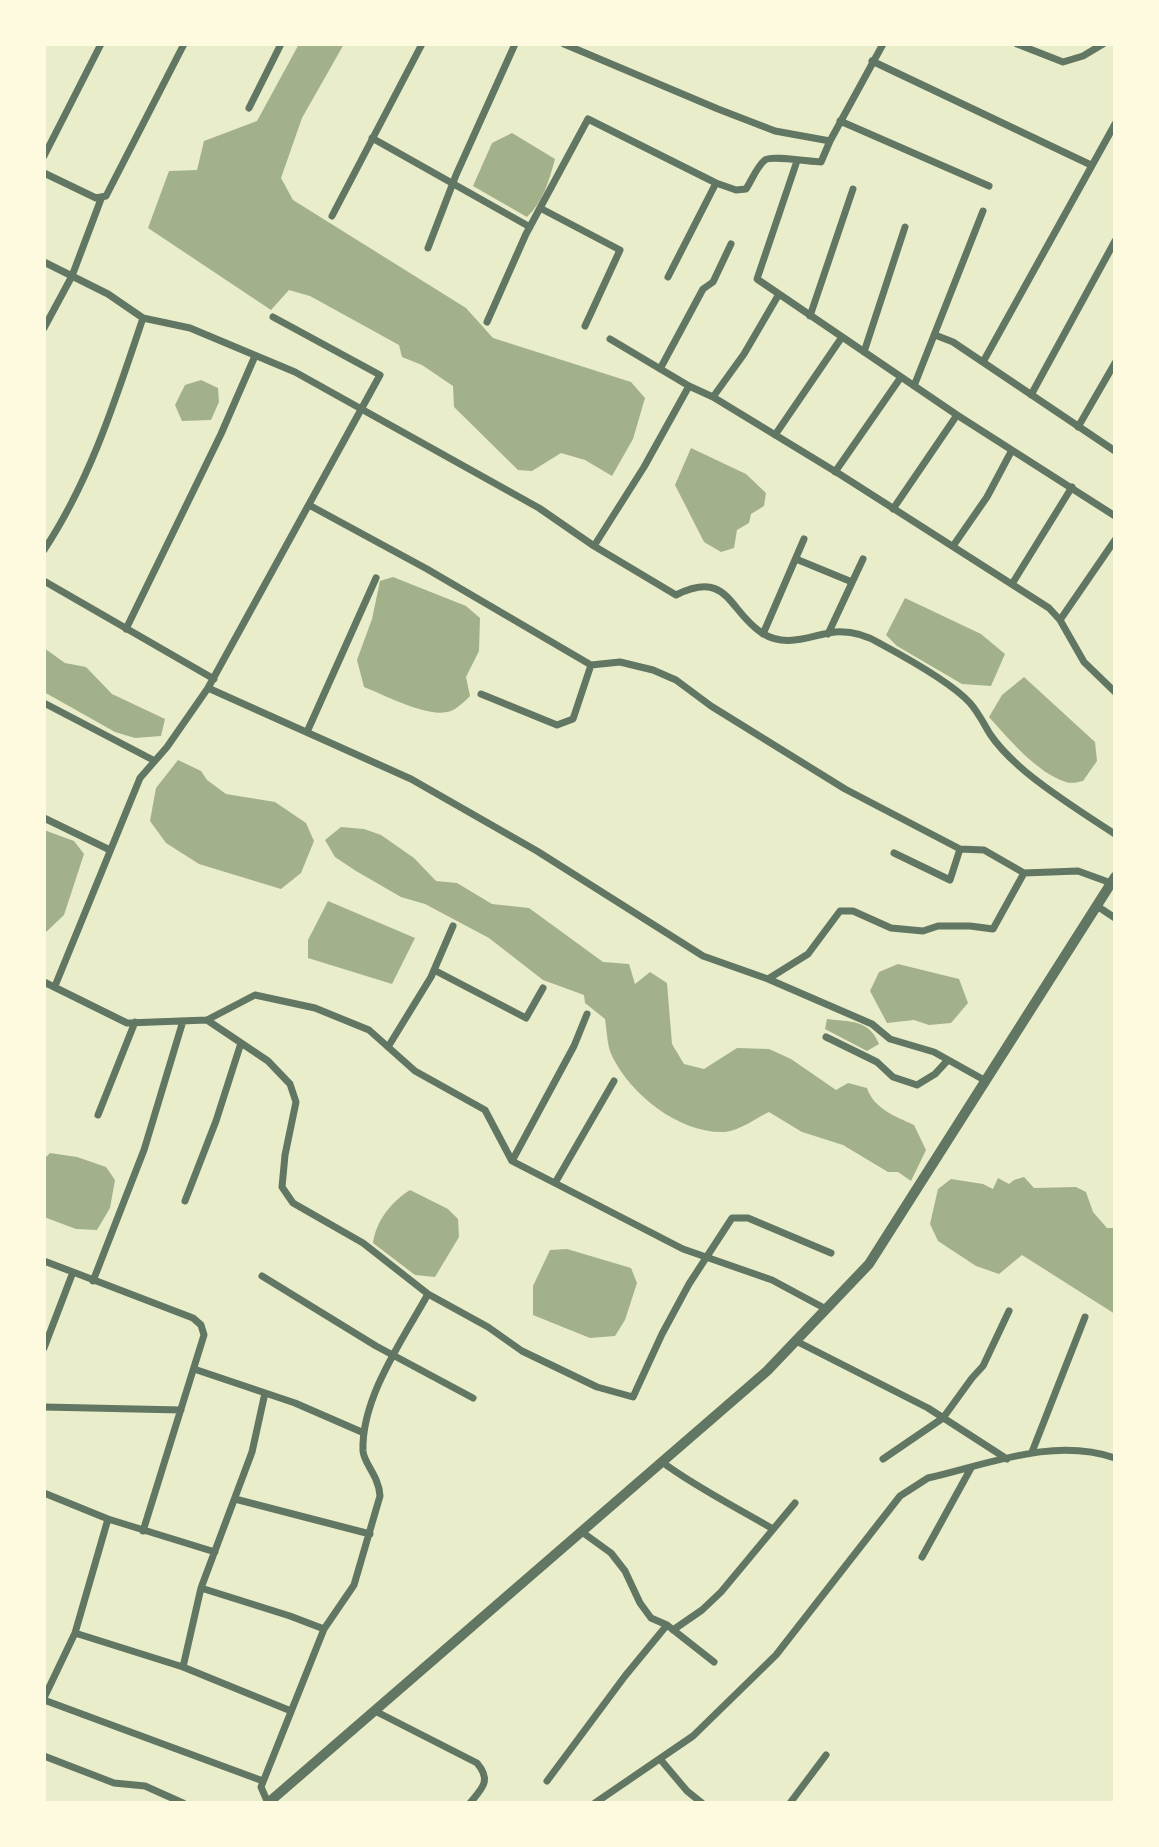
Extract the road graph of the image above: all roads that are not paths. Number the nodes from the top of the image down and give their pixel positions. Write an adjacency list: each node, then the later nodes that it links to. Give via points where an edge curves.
1 (101, 44): 16 (street)
2 (184, 44): 24 (street, via 122,169)
3 (279, 44): 11 (street)
4 (422, 44): 14 (street)
5 (515, 44): 21 (street)
6 (564, 44): 15 (street, via 775,131)
7 (883, 44): 10 (street)
8 (1017, 44): 9 (street, via 1063,62)
9 (1102, 44)
10 (872, 61): 12 (street); 18 (street)
11 (249, 108)
12 (840, 121): 15 (street); 22 (street)
13 (1115, 124): 18 (street)
14 (372, 138): 21 (street); 27 (street)
15 (830, 141): 17 (street, via 821,162)
16 (44, 156)
17 (797, 162): 20 (street, via 765,160 746,188 736,190); 36 (street, via 757,279)
18 (1091, 165): 48 (street)
19 (44, 173): 24 (street)
20 (716, 183): 25 (street, via 588,119); 35 (street)
21 (453, 184): 28 (street); 32 (street)
22 (989, 186)
23 (853, 189): 37 (street)
24 (101, 199): 34 (street)
25 (540, 208): 28 (street); 41 (street, via 620,250)
26 (983, 211): 43 (street)
27 (332, 216)
28 (530, 227): 40 (street)
29 (905, 227): 46 (street)
30 (1115, 241): 54 (street)
31 (731, 244): 50 (street)
32 (428, 248)
33 (44, 262): 34 (street)
34 (72, 276): 39 (street); 42 (street)
35 (668, 277)
36 (779, 294): 37 (street); 55 (street)
37 (810, 316): 44 (street)
38 (273, 317): 56 (street, via 380,374)
39 (144, 318): 47 (street, via 190,328); 71 (street, via 84,480)
40 (487, 322)
41 (585, 326)
42 (44, 328)
43 (936, 335): 48 (street); 53 (street)
44 (842, 337): 46 (street); 59 (street)
45 (610, 339): 50 (street)
46 (864, 352): 51 (street)
47 (255, 356): 56 (street, via 295,372); 79 (street)
48 (983, 362): 54 (street)
49 (1115, 363): 58 (street)
50 (660, 369): 52 (street)
51 (901, 377): 53 (street); 62 (street)
52 (689, 386): 55 (street); 69 (street)
53 (914, 386): 57 (street)
54 (1031, 395): 58 (street)
55 (713, 397): 59 (street)
56 (362, 410): 64 (street); 69 (street, via 539,508)
57 (957, 415): 60 (street); 65 (street)
58 (1078, 427): 61 (street)
59 (775, 435): 62 (street)
60 (1012, 450): 63 (street); 70 (street)
61 (1115, 451)
62 (835, 472): 65 (street)
63 (1072, 487): 66 (street); 77 (street)
64 (309, 505): 82 (street); 83 (street)
65 (893, 509): 70 (street)
66 (1115, 516)
67 (804, 539): 72 (street)
68 (1115, 540): 78 (street)
69 (594, 547): 80 (street, via 676,595 708,586 725,594)
70 (953, 547): 77 (street)
71 (44, 550)
72 (796, 559): 76 (street); 80 (street)
73 (863, 559): 76 (street)
74 (376, 578): 88 (street)
75 (44, 581): 79 (street)
76 (852, 582): 81 (street)
77 (1012, 584): 78 (street)
78 (1060, 620): 85 (street, via 1084,662)
79 (126, 629): 83 (street)
80 (763, 634): 81 (street, via 786,640)
81 (828, 634): 91 (street, via 856,634 878,642 942,681 970,703 993,738 1021,767)
82 (591, 665): 86 (street, via 573,719 557,725); 92 (street, via 620,662 676,680 845,789)
83 (214, 679): 84 (street)
84 (208, 688): 88 (street); 89 (street)
85 (1115, 692)
86 (481, 694)
87 (44, 703): 89 (street)
88 (307, 732): 101 (street, via 434,792 703,956)
89 (155, 761): 93 (street, via 140,778)
90 (44, 818): 93 (street)
91 (1115, 834)
92 (960, 849): 94 (street, via 950,880); 95 (street, via 984,850)
93 (110, 850): 103 (street)
94 (894, 853)
95 (1024, 873): 96 (street, via 1078,871); 101 (street, via 993,929 891,928 853,911 840,911 808,954)
96 (1113, 880): 97 (street)
97 (1097, 906): 98 (street); 113 (street)
98 (1115, 918)
99 (453, 926): 100 (street)
100 (434, 970): 104 (street, via 526,1018); 111 (street)
101 (768, 979): 112 (street, via 872,1024 890,1039)
102 (44, 982): 103 (street)
103 (55, 986): 108 (street, via 127,1023)
104 (543, 988)
105 (587, 1014): 116 (street)
106 (207, 1020): 107 (street); 110 (street); 111 (street, via 255,995 315,1008 369,1030)
107 (183, 1021): 108 (street); 124 (street, via 144,1150)
108 (135, 1022): 115 (street)
109 (826, 1037): 112 (street, via 877,1062 893,1077 917,1085)
110 (241, 1043): 118 (street); 125 (street, via 268,1061 290,1084 296,1102 283,1176 286,1194 293,1203 363,1242)
111 (388, 1047): 116 (street, via 415,1071 485,1110)
112 (948, 1060): 113 (street)
113 (986, 1081): 126 (street, via 869,1264)
114 (614, 1082): 117 (street)
115 (98, 1115)
116 (513, 1161): 117 (street)
117 (555, 1183): 120 (street)
118 (185, 1201)
119 (831, 1253): 120 (street, via 739,1217 733,1218)
120 (707, 1257): 125 (street, via 662,1334 633,1397 597,1387 522,1351 488,1326); 126 (street, via 772,1280)
121 (44, 1261): 122 (street)
122 (73, 1272): 124 (street); 130 (street)
123 (262, 1276): 131 (street)
124 (93, 1281): 132 (street, via 193,1318 204,1335)
125 (428, 1294): 131 (street)
126 (827, 1309): 129 (street)
127 (1009, 1311): 137 (street, via 983,1366)
128 (1085, 1317): 139 (street)
129 (796, 1341): 137 (street); 143 (street)
130 (44, 1348)
131 (395, 1354): 134 (street); 138 (street, via 377,1387)
132 (194, 1369): 133 (street); 136 (street)
133 (265, 1393): 138 (street); 146 (street, via 252,1452)
134 (472, 1398)
135 (44, 1407): 136 (street)
136 (181, 1410): 150 (street)
137 (943, 1418): 141 (street); 142 (street)
138 (365, 1433): 152 (street, via 363,1455 380,1496)
139 (1032, 1452): 140 (street, via 1067,1449); 142 (street)
140 (1115, 1458)
141 (883, 1459)
142 (1007, 1459): 144 (street)
143 (662, 1462): 149 (street); 151 (street)
144 (971, 1468): 154 (street); 166 (street, via 928,1478 900,1496 776,1655 693,1736)
145 (44, 1493): 148 (street)
146 (235, 1499): 152 (street); 153 (street)
147 (795, 1503): 149 (street)
148 (108, 1520): 150 (street); 158 (street)
149 (773, 1529): 156 (street, via 721,1592 702,1610)
150 (144, 1531): 153 (street)
151 (582, 1532): 156 (street, via 611,1553 651,1618); 163 (street)
152 (370, 1534): 157 (street, via 354,1585)
153 (215, 1552): 155 (street)
154 (922, 1557)
155 (201, 1588): 157 (street); 160 (street)
156 (670, 1628): 159 (street); 167 (street, via 625,1676)
157 (324, 1629): 162 (street)
158 (75, 1633): 160 (street); 161 (street)
159 (715, 1662)
160 (183, 1667): 162 (street)
161 (44, 1699): 168 (street)
162 (291, 1710): 168 (street)
163 (375, 1711): 170 (street); 171 (street, via 477,1763 484,1771 485,1784)
164 (826, 1755): 174 (street)
165 (44, 1756): 169 (street, via 114,1783 145,1786)
166 (660, 1759): 172 (street); 173 (street)
167 (547, 1780)
168 (263, 1781): 170 (street)
169 (183, 1803)
170 (268, 1803)
171 (470, 1803)
172 (595, 1803)
173 (702, 1803)
174 (790, 1803)

